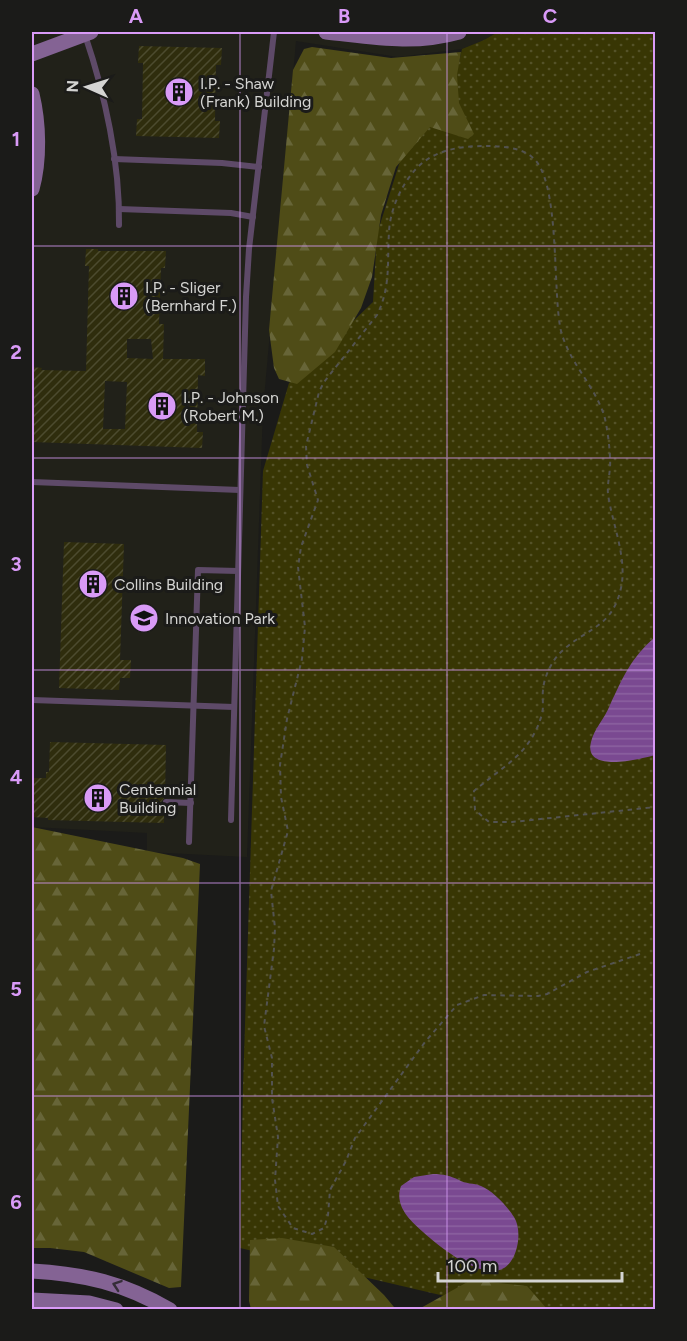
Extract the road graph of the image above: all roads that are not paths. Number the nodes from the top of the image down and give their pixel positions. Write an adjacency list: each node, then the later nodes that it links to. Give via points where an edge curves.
1 (274, 32): 8 (lane)
2 (326, 32): 3 (street, via 400,40)
3 (459, 32)
4 (88, 33): 5 (street); 7 (lane)
5 (32, 54)
6 (32, 94): 9 (street, via 37,159)
7 (114, 159): 8 (lane); 10 (lane)
8 (259, 167): 11 (lane)
9 (32, 189)
10 (119, 209): 11 (lane); 12 (lane)
11 (253, 217): 14 (lane)
12 (119, 225)
13 (32, 482): 14 (lane)
14 (240, 490): 15 (lane)
15 (238, 571): 17 (lane, via 198,570); 18 (lane)
16 (32, 700): 17 (lane)
17 (194, 705): 18 (lane); 20 (lane)
18 (234, 707): 21 (lane)
19 (166, 802): 20 (lane)
20 (190, 803): 22 (lane)
21 (231, 820)
22 (189, 842)
23 (32, 1271): 26 (street, one-way to 23, via 112,1282)
24 (32, 1300): 25 (street, via 89,1303)
25 (117, 1310)
26 (170, 1310)

